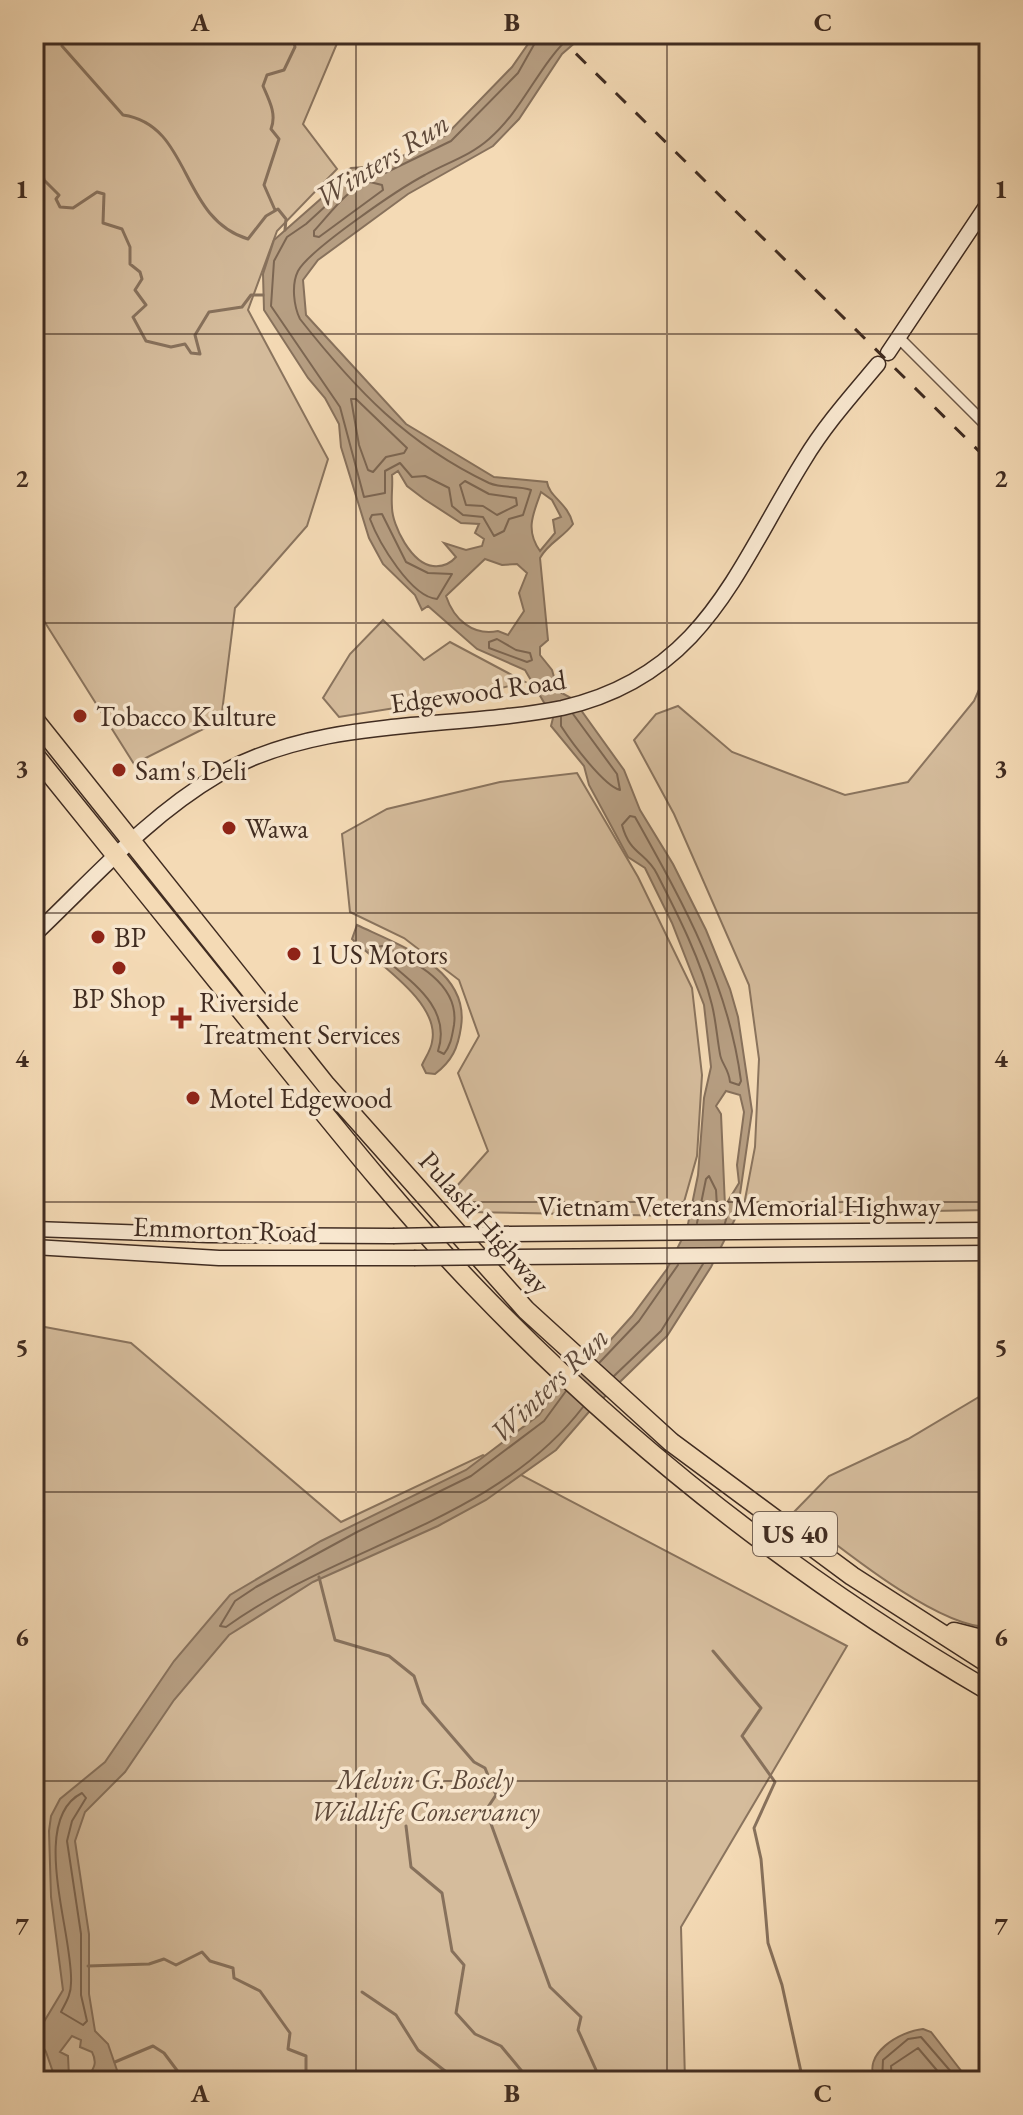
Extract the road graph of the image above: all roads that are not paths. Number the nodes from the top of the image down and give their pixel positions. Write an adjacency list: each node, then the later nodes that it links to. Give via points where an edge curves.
1 (988, 205): 2 (main road, Edgewood Road)
2 (900, 339): 3 (street); 6 (main road, Edgewood Road, via 820,435 707,621 668,658 628,684 576,705 290,746 219,774)
3 (989, 423)
4 (34, 719): 6 (highway, Pulaski Highway / US 40)
5 (34, 754): 7 (highway, Pulaski Highway / US 40)
6 (132, 841): 7 (main road, Edgewood Road); 15 (highway, Pulaski Highway / US 40, via 326,1085 526,1310 706,1469)
7 (116, 855): 8 (main road, Edgewood Road); 18 (highway, Pulaski Highway / US 40, via 413,1220 558,1369 683,1480 784,1558)
8 (34, 935)
9 (34, 1229): 11 (main road, Emmorton Road)
10 (989, 1230): 11 (main road, Vietnam Veterans Memorial Highway, bridge)
11 (393, 1236)
12 (34, 1247): 14 (main road, Emmorton Road, via 219,1258)
13 (989, 1253): 14 (main road, Vietnam Veterans Memorial Highway, bridge)
14 (414, 1258)
15 (887, 1599): 16 (highway, via 963,1636); 17 (highway, Pulaski Highway / US 40)
16 (989, 1641)
17 (989, 1664)
18 (989, 1691)

